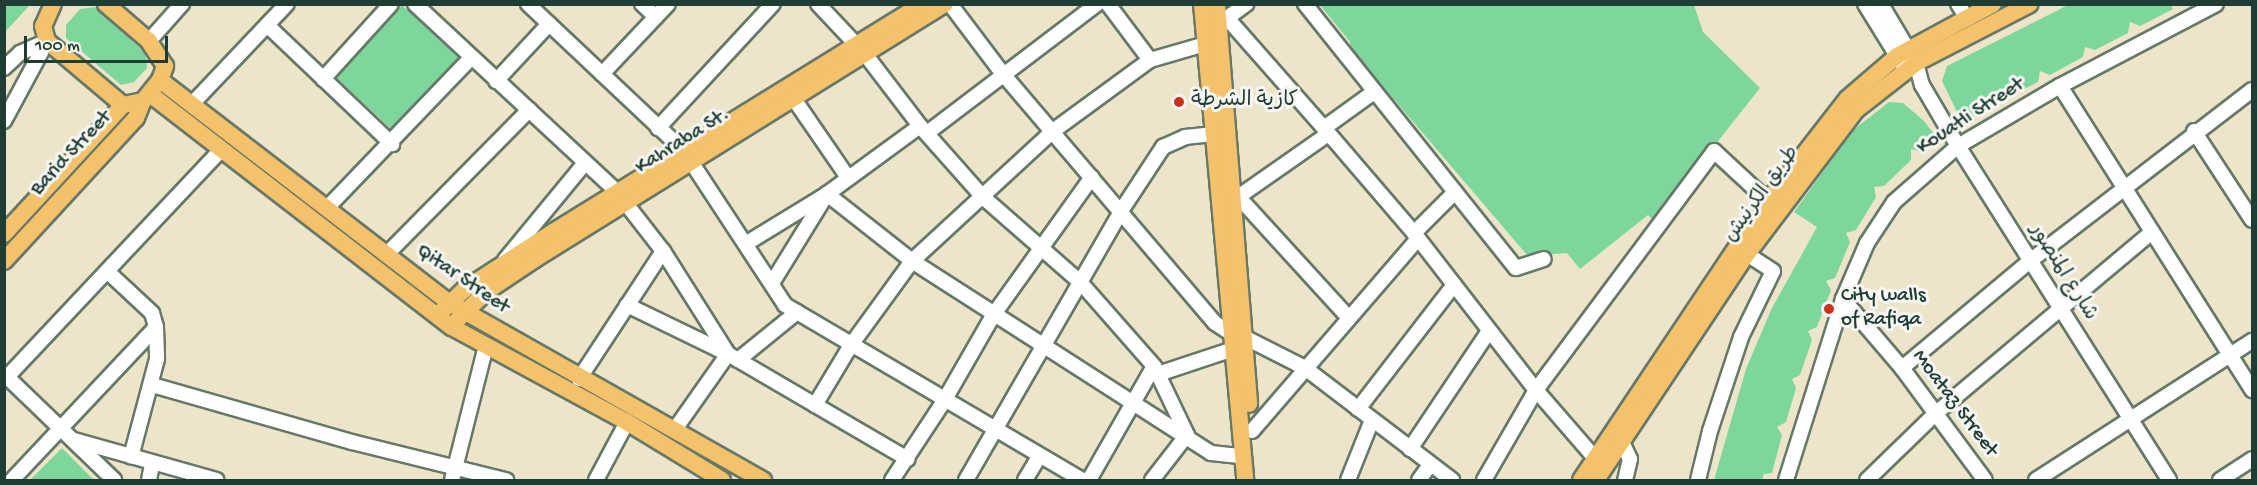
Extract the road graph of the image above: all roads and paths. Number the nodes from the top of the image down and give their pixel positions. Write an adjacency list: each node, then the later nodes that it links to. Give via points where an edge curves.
1 (53, 4): 30 (main road, via 43,26)
2 (106, 4): 29 (main road)
3 (182, 4): 29 (street)
4 (287, 4): 28 (street)
5 (391, 4): 39 (street)
6 (415, 4): 33 (street)
7 (528, 4): 27 (street)
8 (642, 4): 26 (street)
9 (668, 4): 26 (street)
10 (773, 4): 51 (street)
11 (818, 4): 32 (street)
12 (922, 4): 32 (main road, Kahraba St.)
13 (945, 4): 32 (main road, Kahraba St.)
14 (950, 4): 38 (street)
15 (1097, 4): 38 (street)
16 (1108, 4): 35 (street)
17 (1246, 4): 24 (street)
18 (1305, 4): 44 (street)
19 (1865, 4): 34 (street, شارع المنصور)
20 (1881, 4): 34 (street, شارع المنصور)
21 (1993, 4): 25 (main road, طريق الكرنيش)
22 (2030, 4): 34 (main road, طريق الكرنيش)
23 (2216, 4): 42 (street, Kouatli Street)
24 (1214, 11): 31 (main road); 54 (street)
25 (1962, 11): 34 (main road, طريق الكرنيش)
26 (656, 17): 37 (street)
27 (549, 24): 37 (street); 41 (street)
28 (267, 25): 39 (street); 48 (street)
29 (149, 40): 40 (main road, via 165,66)
30 (47, 41): 36 (street, via 20,53); 47 (main road); 50 (street)
31 (1214, 41): 35 (street); 56 (main road); 67 (main road)
32 (860, 50): 46 (main road, Kahraba St.); 52 (street); 60 (main road, Kahraba St.)
33 (471, 58): 41 (street); 57 (street)
34 (1907, 59): 58 (street, شارع المنصور); 70 (main road, طريق الكرنيش, via 1847,99); 82 (main road, طريق الكرنيش, via 1856,110)
35 (1150, 60): 53 (street)
36 (4, 68)
37 (602, 74): 51 (street)
38 (1004, 74): 52 (street); 53 (street)
39 (323, 79): 57 (street)
40 (160, 80): 45 (main road, Barid Street); 48 (main road, Qitar Street)
41 (496, 81): 49 (street)
42 (2060, 86): 58 (street, Kouatli Street); 64 (street)
43 (2253, 90): 55 (street)
44 (1374, 92): 54 (street); 65 (street)
45 (147, 98): 47 (main road); 59 (main road, Qitar Street); 86 (main road, Barid Street, via 136,118)
46 (794, 99): 60 (main road, Kahraba St.); 62 (street)
47 (123, 105): 76 (main road, Barid Street)
48 (191, 105): 71 (main road, Qitar Street)
49 (529, 110): 61 (street); 83 (street)
50 (4, 121)
51 (658, 128): 60 (street)
52 (924, 130): 62 (street); 68 (street)
53 (1053, 131): 63 (street); 68 (street)
54 (1326, 131): 67 (street); 77 (street)
55 (2194, 131): 64 (street); 74 (street)
56 (1215, 134): 72 (street, via 1185,137 1163,147); 106 (main road)
57 (392, 144): 71 (street)
58 (1958, 146): 88 (street, شارع المنصور); 94 (street, Kouatli Street, via 1894,202 1867,243)
59 (220, 151): 73 (main road, Qitar Street); 90 (street)
60 (688, 157): 69 (main road, Kahraba St.); 79 (street)
61 (584, 164): 69 (street); 89 (street)
62 (847, 176): 66 (street)
63 (1092, 177): 72 (street); 80 (street)
64 (2124, 187): 75 (street); 88 (street)
65 (1455, 192): 77 (street); 85 (street, via 1516,268)
66 (827, 194): 79 (street); 87 (street); 91 (street)
67 (1236, 194): 102 (street); 106 (main road)
68 (984, 198): 80 (street); 87 (street)
69 (621, 199): 81 (street); 89 (main road, Kahraba St.); 98 (main road, Kahraba St.)
70 (1768, 201): 119 (street, via 1714,151); 144 (main road, طريق الكرنيش)
71 (321, 203): 73 (main road); 78 (main road, Qitar Street)
72 (1121, 211): 92 (street); 106 (street, via 1215,323)
73 (304, 215): 84 (main road, Qitar Street)
74 (2253, 219)
75 (2152, 232): 97 (street); 111 (street)
76 (4, 234)
77 (1416, 236): 93 (street); 102 (street)
78 (368, 241): 83 (main road, Qitar Street); 84 (main road)
79 (747, 243): 91 (street)
80 (1039, 248): 92 (street); 100 (street)
81 (663, 251): 96 (street); 112 (street)
82 (1747, 254): 135 (main road, طريق الكرنيش); 169 (street, via 1773,271 1741,337)
83 (386, 255): 95 (main road, Qitar Street)
84 (358, 258): 101 (main road, Qitar Street)
85 (1544, 259)
86 (4, 261)
87 (912, 261): 100 (street); 109 (street)
88 (2030, 261): 97 (street, شارع المنصور); 114 (street)
89 (500, 266): 95 (main road, Kahraba St.)
90 (108, 272): 103 (street, via 152,313); 116 (street)
91 (772, 283): 99 (street, via 785,305)
92 (1081, 284): 108 (street); 115 (street)
93 (1454, 285): 105 (street); 124 (street)
94 (1843, 299): 114 (street, Moataz Street); 170 (street, Kouatli Street)
95 (448, 302): 98 (main road, Qitar Street); 101 (main road, Kahraba St.)
96 (627, 305): 112 (street); 117 (street)
97 (2058, 308): 125 (street); 126 (street, شارع المنصور)
98 (464, 311): 104 (main road, Kahraba St.); 117 (main road, Qitar Street)
99 (797, 312): 109 (street); 112 (street)
100 (994, 314): 108 (street); 121 (street)
101 (438, 317): 104 (main road, Qitar Street)
102 (1349, 318): 113 (street)
103 (156, 327): 118 (street, via 157,359); 129 (street)
104 (452, 327): 110 (main road, Qitar Street)
105 (1490, 331): 119 (street); 136 (street)
106 (1236, 340): 113 (street); 115 (street); 131 (main road); 137 (main road)
107 (2253, 341): 111 (street)
108 (1043, 344): 122 (street); 132 (street)
109 (851, 345): 121 (street); 123 (street)
110 (486, 346): 128 (main road, Qitar Street); 146 (street)
111 (2230, 354): 120 (street); 126 (street)
112 (733, 357): 123 (street); 130 (street)
113 (1305, 368): 124 (street); 131 (street)
114 (1902, 368): 125 (street, Moataz Street)
115 (1156, 370): 122 (street); 133 (street)
116 (6, 376): 129 (street)
117 (579, 379): 130 (main road, Qitar Street)
118 (152, 385): 138 (street); 146 (street)
119 (1536, 390): 144 (street); 166 (street)
120 (2253, 390)
121 (944, 401): 132 (street); 140 (street)
122 (1135, 401): 133 (street); 159 (street)
123 (815, 405): 140 (street)
124 (1358, 409): 127 (street)
125 (1935, 414): 171 (street); 172 (street, Moataz Street)
126 (2129, 418): 173 (street); 174 (street, شارع المنصور)
127 (1372, 420): 136 (street); 163 (street)
128 (627, 422): 152 (street); 153 (main road, Qitar Street)
129 (59, 426): 134 (street); 147 (street)
130 (675, 429): 154 (main road, Qitar Street)
131 (1251, 431): 162 (main road)
132 (994, 432): 139 (street); 156 (street)
133 (1187, 435): 137 (street, via 1211,453); 160 (street)
134 (72, 440): 138 (street); 148 (street)
135 (1622, 442): 144 (main road, طريق الكرنيش); 168 (street, via 1630,459)
136 (1410, 449): 143 (street)
137 (1242, 456): 161 (main road)
138 (131, 457): 142 (street)
139 (1039, 457): 157 (street); 158 (street)
140 (908, 459): 155 (street)
141 (2253, 459): 175 (street)
142 (152, 464): 149 (street); 150 (street)
143 (1430, 465): 164 (street); 165 (street)
144 (1598, 470): 167 (main road, طريق الكرنيش)
145 (4, 473): 147 (street)
146 (454, 475): 151 (street)
147 (12, 480)
148 (114, 480)
149 (149, 480)
150 (216, 480)
151 (506, 480)
152 (596, 480)
153 (722, 480)
154 (763, 480)
155 (892, 480)
156 (966, 480)
157 (1025, 480)
158 (1082, 480)
159 (1089, 480)
160 (1152, 480)
161 (1245, 480)
162 (1256, 480)
163 (1348, 480)
164 (1419, 480)
165 (1452, 480)
166 (1484, 480)
167 (1581, 480)
168 (1625, 480)
169 (1698, 480)
170 (1786, 480)
171 (1867, 480)
172 (1985, 480)
173 (2036, 480)
174 (2169, 480)
175 (2220, 480)

